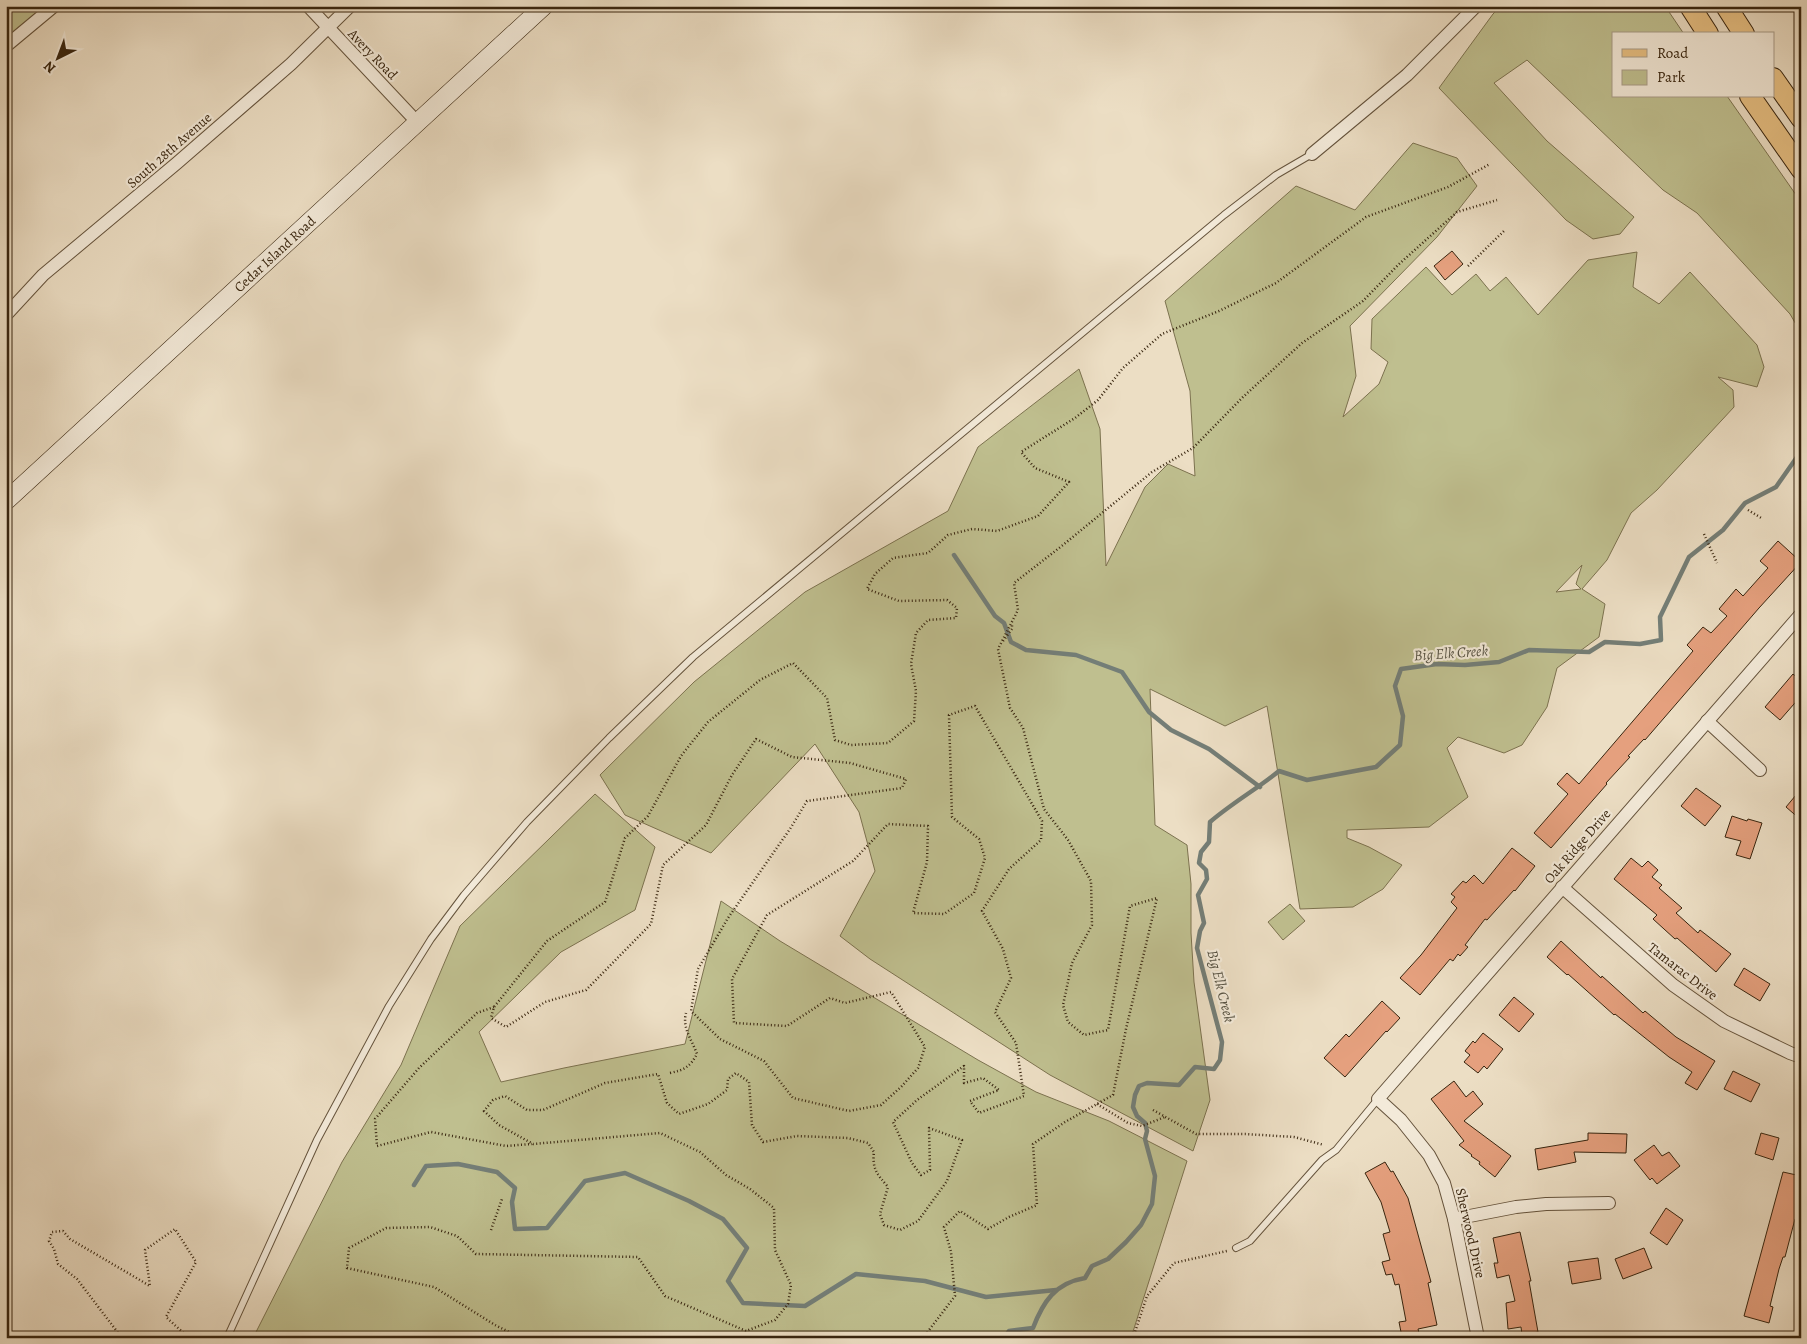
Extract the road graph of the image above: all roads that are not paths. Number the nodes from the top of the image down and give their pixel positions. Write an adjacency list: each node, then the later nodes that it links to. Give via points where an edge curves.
1 (54, 6): 11 (street)
2 (308, 6): 8 (street, Avery Road)
3 (350, 6): 8 (street, South 28th Avenue)
4 (544, 6): 15 (street, Cedar Island Road)
5 (1476, 6): 16 (street, via 1407,75)
6 (1690, 6): 9 (main road)
7 (1726, 6): 10 (main road)
8 (328, 28): 15 (street, Avery Road); 18 (street, South 28th Avenue, via 192,151 43,275)
9 (1707, 32)
10 (1743, 32)
11 (6, 46)
12 (1774, 79): 14 (main road)
13 (1751, 98): 17 (main road)
14 (1801, 118)
15 (417, 122): 19 (street, Cedar Island Road)
16 (1312, 154): 29 (lane, via 1276,175 1224,215 693,657 527,822 464,894 389,1006 317,1140)
17 (1801, 169)
18 (6, 315)
19 (6, 501)
20 (1801, 614): 21 (street, Oak Ridge Drive)
21 (1707, 721): 22 (street); 23 (street, Oak Ridge Drive)
22 (1760, 770)
23 (1562, 887): 24 (street, Tamarac Drive, via 1673,985 1724,1021); 25 (street, Oak Ridge Drive)
24 (1801, 1057)
25 (1378, 1099): 27 (street, Sherwood Drive, via 1401,1120 1429,1154 1444,1183); 28 (lane, via 1336,1150 1322,1160 1250,1241)
26 (1609, 1203): 27 (street, via 1516,1206)
27 (1454, 1219): 30 (street, Sherwood Drive)
28 (1236, 1248)
29 (227, 1338)
30 (1478, 1338)

